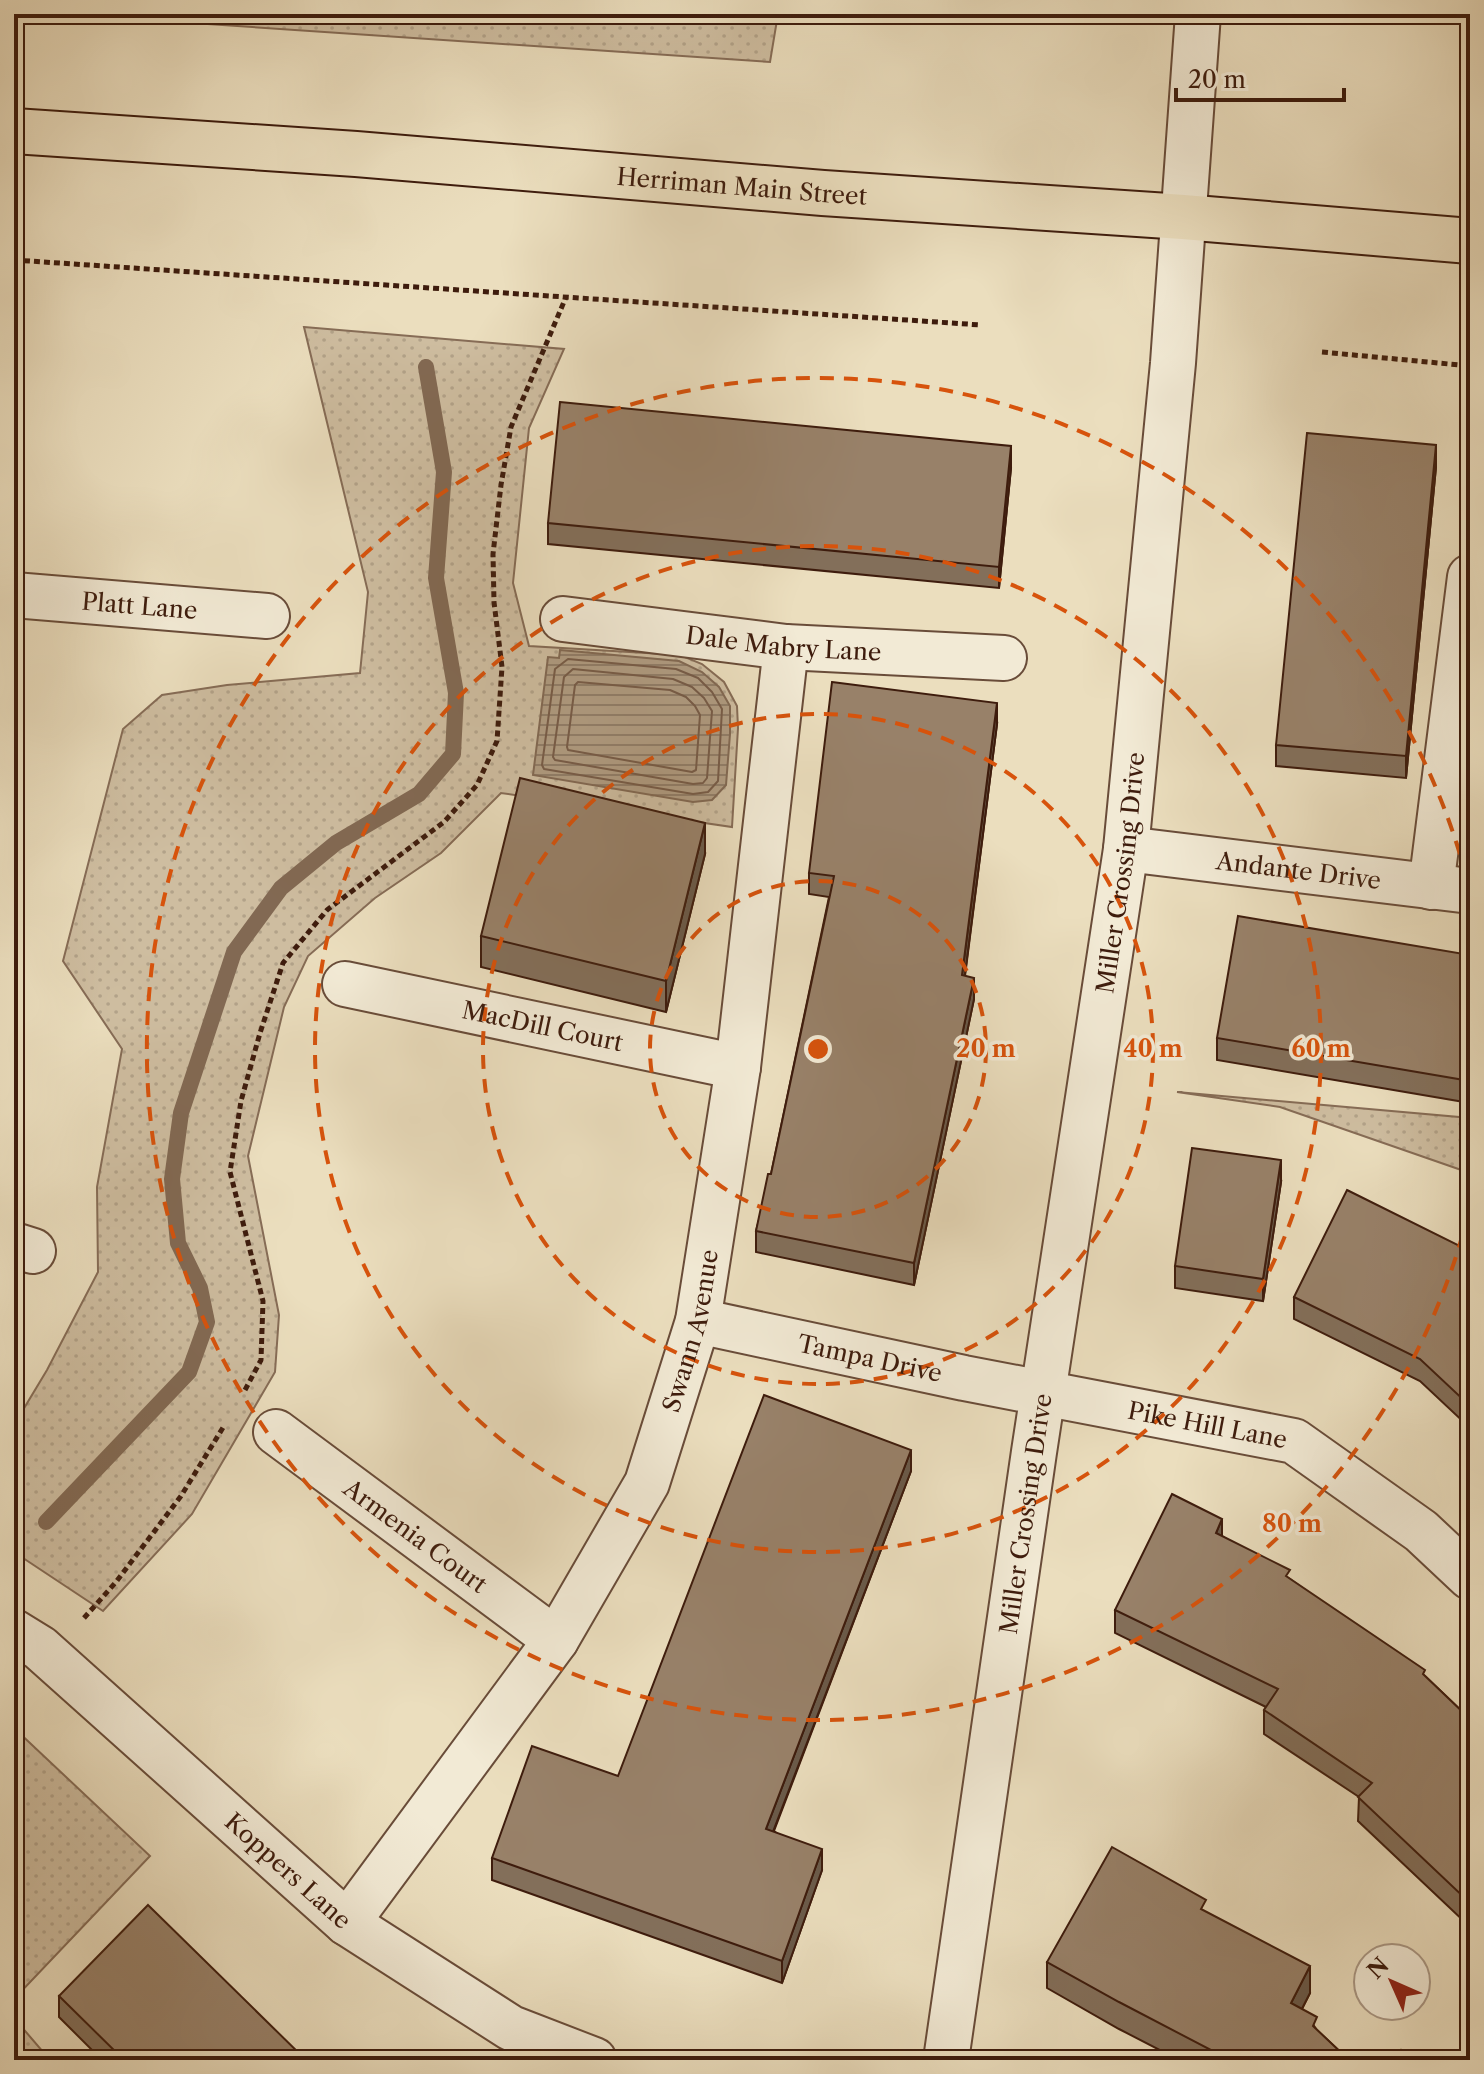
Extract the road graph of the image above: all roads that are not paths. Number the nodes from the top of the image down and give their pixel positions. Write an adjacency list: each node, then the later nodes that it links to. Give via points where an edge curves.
1 (1198, 14): 3 (street, Miller Crossing Drive)
2 (14, 131): 3 (main road, Herriman Main Street)
3 (1183, 217): 4 (main road, Herriman Main Street); 11 (street, Miller Crossing Drive)
4 (1470, 241)
5 (1470, 577): 12 (street)
6 (14, 595): 7 (street, Platt Lane)
7 (267, 616)
8 (563, 619): 9 (street, Dale Mabry Lane)
9 (786, 647): 10 (street, Dale Mabry Lane); 14 (street, Swann Avenue)
10 (1004, 658)
11 (1126, 849): 12 (street, Andante Drive); 16 (street, Miller Crossing Drive)
12 (1451, 889)
13 (345, 984): 14 (street, MacDill Court)
14 (738, 1067): 15 (street, Swann Avenue)
15 (698, 1321): 16 (street, Tampa Drive); 20 (street, Swann Avenue, via 647,1483)
16 (1044, 1394): 18 (street, Pike Hill Lane, via 1294,1441 1421,1531); 23 (street, Miller Crossing Drive)
17 (276, 1432): 20 (street, Armenia Court)
18 (1470, 1577)
19 (14, 1632): 21 (street, Koppers Lane, via 40,1648)
20 (556, 1640): 21 (street, Swann Avenue)
21 (347, 1923): 22 (street, Koppers Lane, via 511,2028)
22 (594, 2060)
23 (946, 2060)

